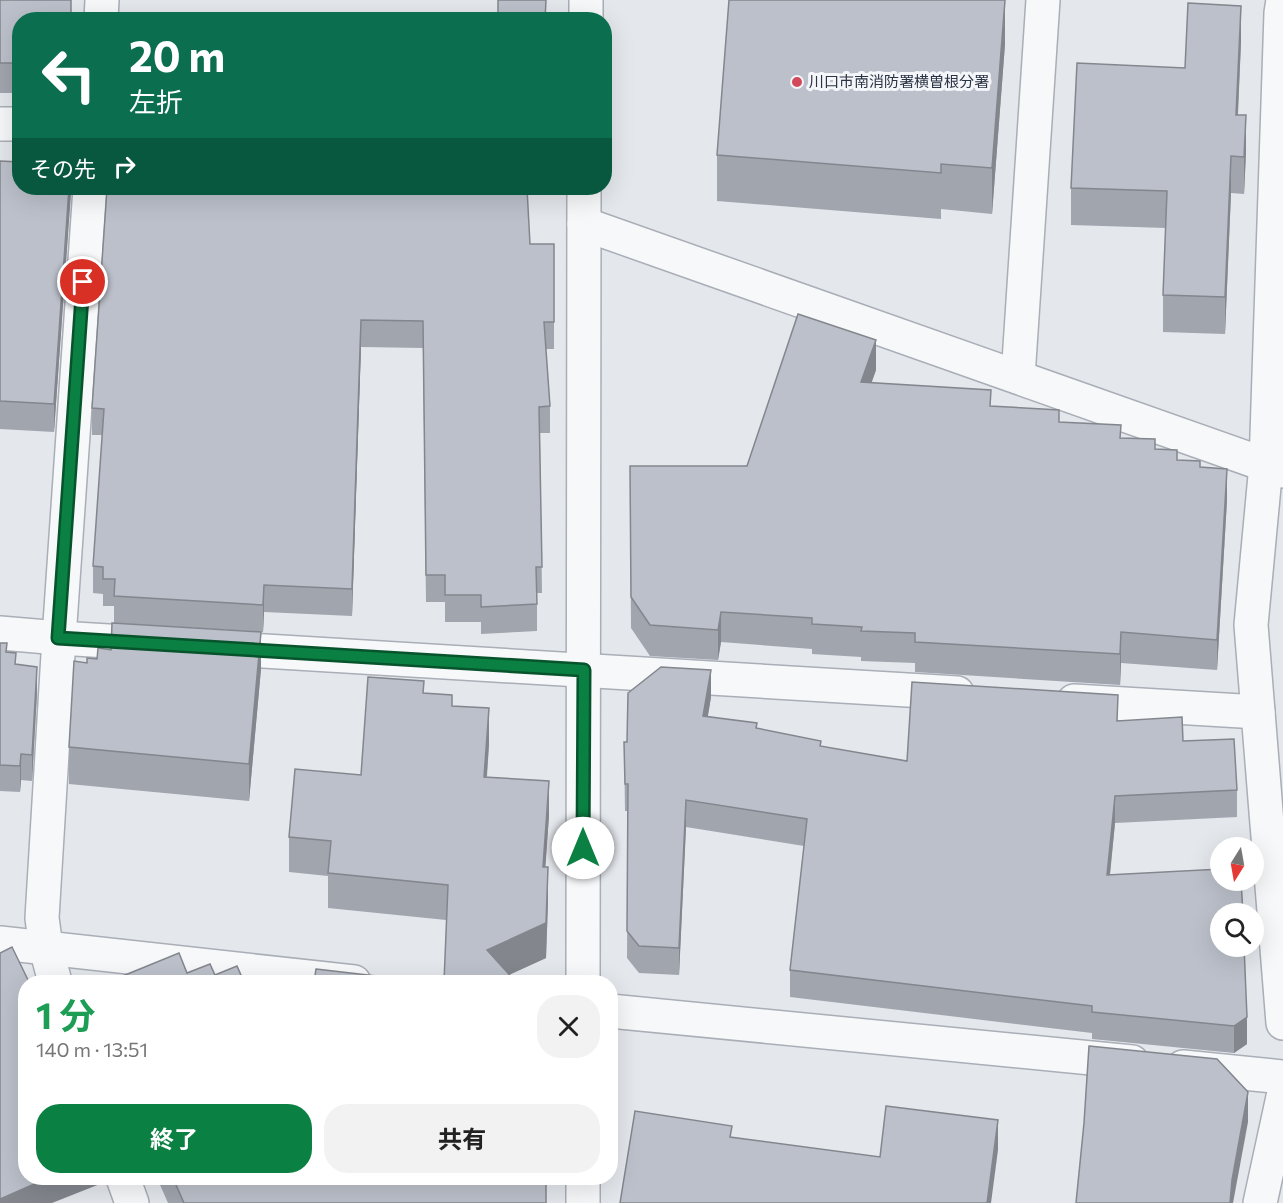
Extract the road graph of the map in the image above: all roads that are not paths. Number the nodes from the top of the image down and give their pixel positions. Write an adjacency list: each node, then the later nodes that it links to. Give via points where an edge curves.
1 (1043, 0): 7 (street)
2 (1283, 0): 6 (street)
3 (90, 195): 10 (street)
4 (584, 195): 5 (street)
5 (584, 224): 7 (street); 11 (street)
6 (1279, 226): 8 (street)
7 (1018, 377): 8 (street)
8 (1274, 468): 14 (street, via 1251,625)
9 (0, 633): 10 (street)
10 (58, 638): 11 (street); 16 (street, via 42,918)
11 (584, 670): 12 (street); 19 (street)
12 (986, 695)
13 (1045, 699): 14 (street)
14 (1258, 712): 21 (street)
15 (0, 943): 16 (street)
16 (46, 948): 17 (street); 18 (street)
17 (53, 975)
18 (291, 975)
19 (583, 975)
20 (618, 1012): 22 (street)
21 (1283, 1023)
22 (1283, 1077)
23 (1283, 1097): 28 (street)
24 (126, 1185): 26 (street)
25 (583, 1185): 27 (street)
26 (132, 1203)
27 (583, 1203)
28 (1260, 1203)

